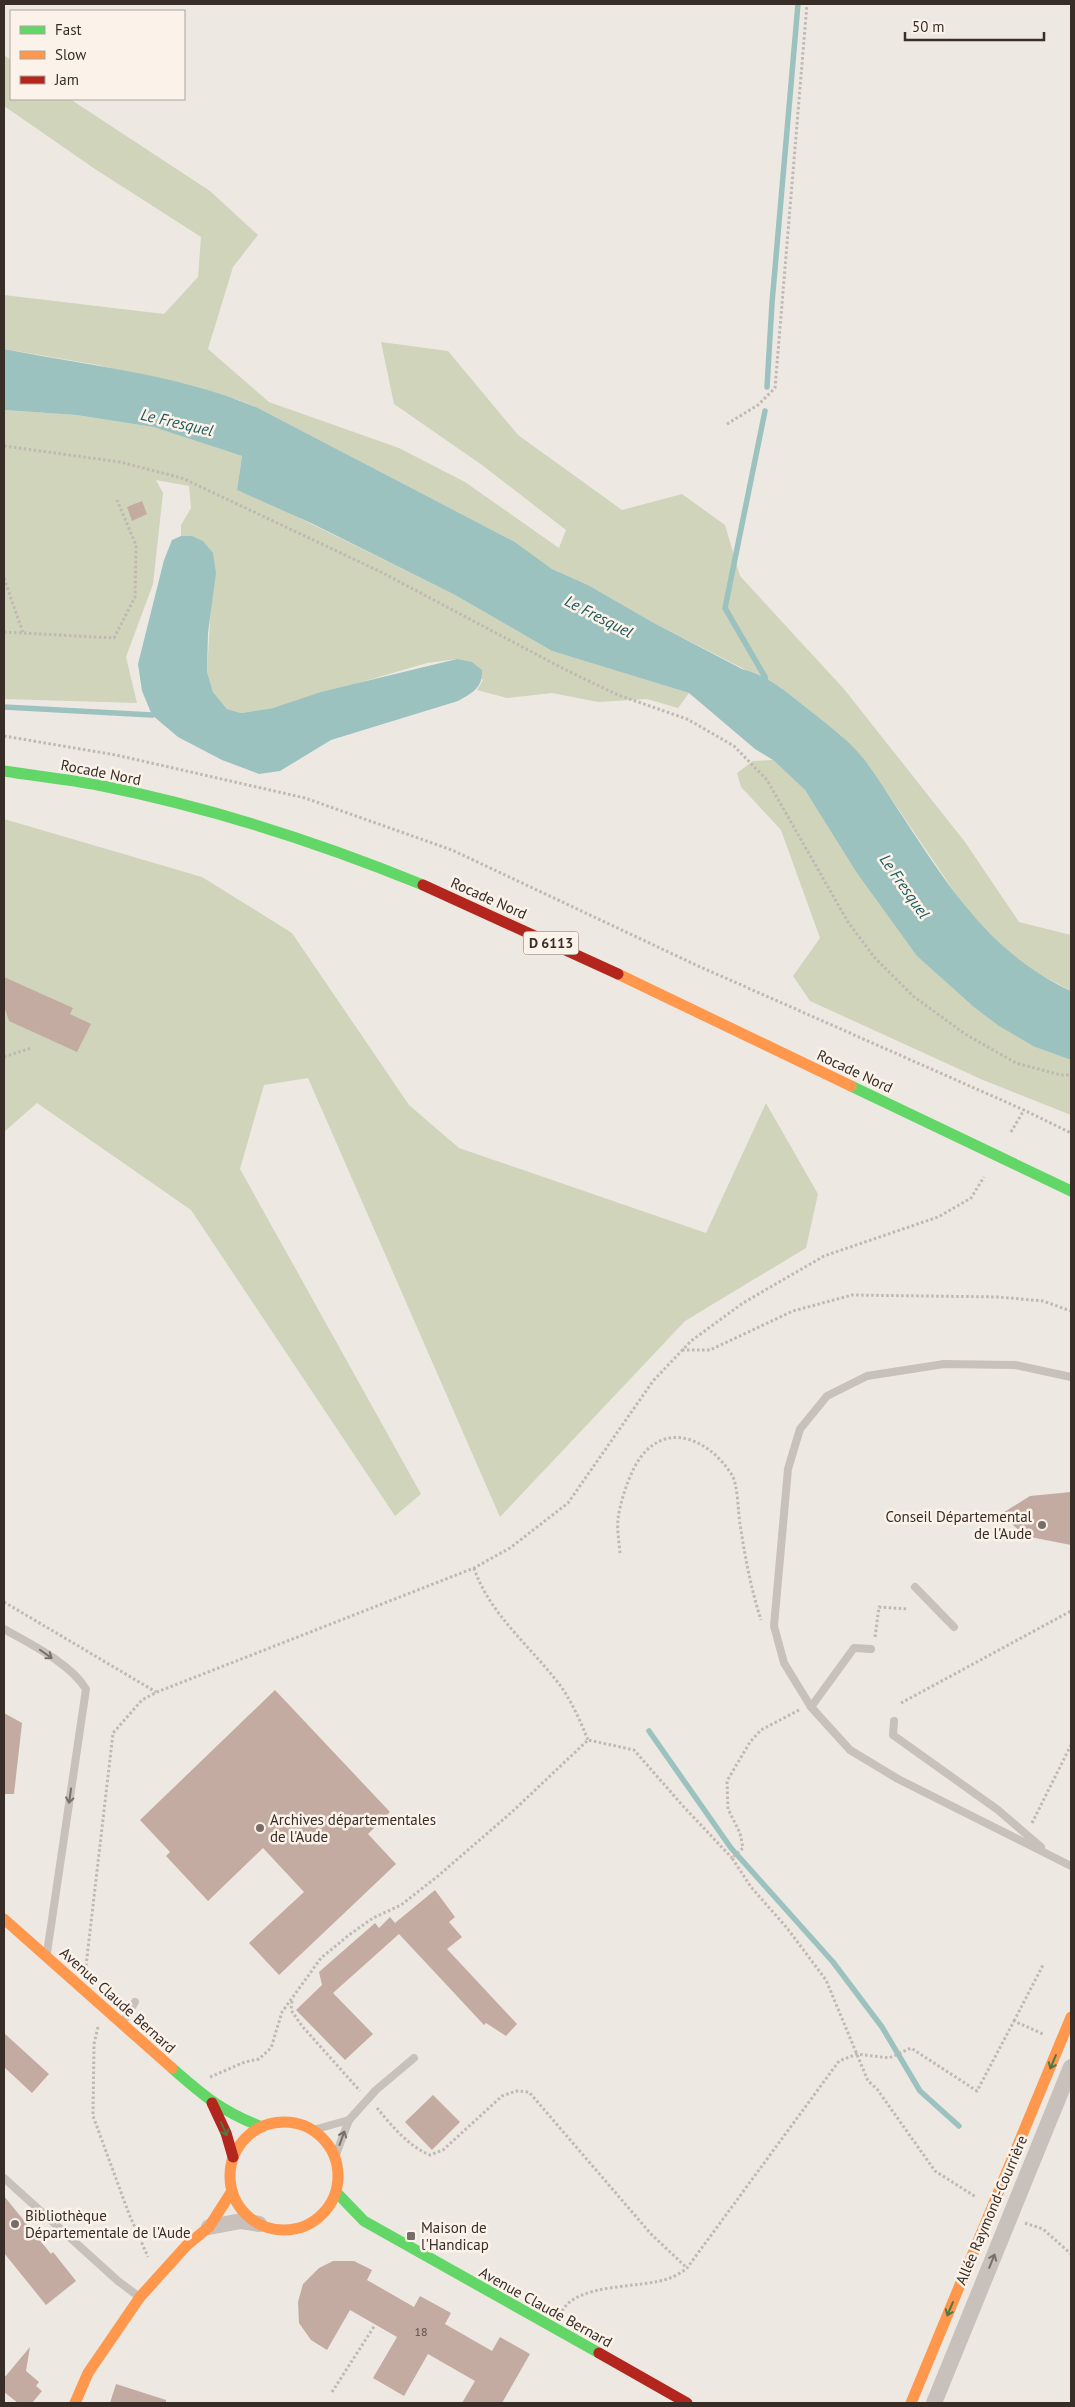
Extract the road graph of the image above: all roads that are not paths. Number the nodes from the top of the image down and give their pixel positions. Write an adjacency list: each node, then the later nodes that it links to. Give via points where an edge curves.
1 (4, 770): 2 (street, Rocade Nord / D 6113, via 97,785 215,813 360,860 537,936)
2 (1071, 1191)
3 (1071, 1377): 8 (lane, via 1015,1365 944,1364 867,1376 827,1396 800,1428 788,1469 774,1626 784,1662)
4 (915, 1587): 5 (lane)
5 (954, 1627)
6 (4, 1629): 13 (lane, one-way to 13, via 79,1677 86,1689)
7 (871, 1649): 8 (lane, via 854,1648)
8 (811, 1707): 10 (lane, via 850,1750 898,1779)
9 (894, 1721): 10 (lane, via 893,1736 998,1810)
10 (1050, 1855): 11 (lane)
11 (1071, 1866)
12 (4, 1918): 13 (street, Avenue Claude Bernard)
13 (47, 1957): 16 (street, Avenue Claude Bernard)
14 (135, 2002): 16 (lane)
15 (1071, 2017): 35 (street, Allée Raymond-Courrière, one-way to 35)
16 (122, 2024): 19 (street, Avenue Claude Bernard)
17 (414, 2058): 20 (lane)
18 (1071, 2067): 36 (street, Allée Raymond-Courrière, one-way to 18)
19 (212, 2103): 21 (street, Avenue Claude Bernard, via 236,2117); 23 (street, Avenue Claude Bernard, one-way to 23)
20 (349, 2120): 22 (lane); 24 (lane, one-way to 20)
21 (262, 2126): 22 (street, via 296,2123); 23 (street, via 240,2144)
22 (313, 2130): 24 (street)
23 (234, 2156): 26 (street, via 230,2174)
24 (335, 2157): 27 (street, via 339,2174)
25 (4, 2178): 32 (lane)
26 (232, 2191): 30 (street, via 238,2204); 31 (street)
27 (336, 2192): 28 (street); 29 (street, Avenue Claude Bernard)
28 (322, 2216): 29 (street, Avenue Claude Bernard); 30 (street, via 292,2230)
29 (364, 2221): 34 (street, Avenue Claude Bernard)
30 (259, 2224): 31 (street, via 241,2221)
31 (209, 2227): 32 (street, via 187,2245)
32 (140, 2297): 33 (street, via 88,2373)
33 (75, 2403)
34 (687, 2403)
35 (911, 2403)
36 (934, 2403)

